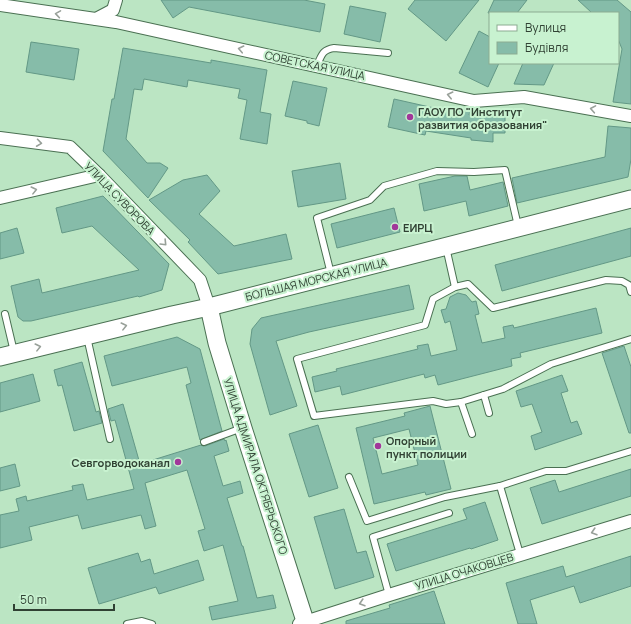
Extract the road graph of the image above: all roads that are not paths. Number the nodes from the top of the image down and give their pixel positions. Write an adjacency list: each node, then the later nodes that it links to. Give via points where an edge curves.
1 (116, 0): 3 (street, via 114,10)
2 (0, 5): 3 (street, СОВЕТСКАЯ УЛИЦА, one-way to 2)
3 (96, 20): 5 (street, СОВЕТСКАЯ УЛИЦА, one-way to 3, via 116,22)
4 (388, 53): 5 (lane, via 334,48 322,53)
5 (317, 65): 6 (street, СОВЕТСКАЯ УЛИЦА, one-way to 5, via 524,97 474,101)
6 (631, 116)
7 (0, 138): 8 (street, УЛИЦА СУВОРОВА, one-way to 8, via 70,147)
8 (99, 175): 9 (street, one-way to 8); 16 (street, УЛИЦА СУВОРОВА, one-way to 16, via 200,280)
9 (0, 198)
10 (631, 199): 11 (main road, БОЛЬШАЯ МОРСКАЯ УЛИЦА)
11 (518, 228): 12 (main road, БОЛЬШАЯ МОРСКАЯ УЛИЦА); 13 (lane, via 504,170 437,171 384,186 370,200 317,218)
12 (446, 246): 13 (main road, БОЛЬШАЯ МОРСКАЯ УЛИЦА); 14 (lane)
13 (332, 275): 16 (main road, БОЛЬШАЯ МОРСКАЯ УЛИЦА)
14 (455, 287): 15 (lane, via 468,284 493,308 606,280 622,281 629,285); 22 (lane, via 433,299 425,325 296,359 314,416 432,401 446,404)
15 (631, 292)
16 (209, 307): 18 (main road, БОЛЬШАЯ МОРСКАЯ УЛИЦА, one-way to 16); 24 (main road, УЛИЦА АДМИРАЛА ОКТЯБРЬСКОГО, via 217,343)
17 (5, 314): 20 (lane)
18 (86, 335): 20 (main road, БОЛЬШАЯ МОРСКАЯ УЛИЦА, one-way to 18); 26 (lane)
19 (631, 340): 21 (lane, via 551,364 503,389)
20 (7, 355)
21 (484, 395): 22 (lane); 23 (lane)
22 (461, 402): 25 (lane)
23 (489, 413)
24 (243, 428): 27 (lane); 35 (main road, УЛИЦА АДМИРАЛА ОКТЯБРЬСКОГО)
25 (472, 434)
26 (110, 439)
27 (204, 442)
28 (631, 452): 30 (lane, via 566,470 546,471)
29 (349, 477): 30 (lane, via 367,521 445,498)
30 (500, 486): 33 (lane)
31 (450, 513): 34 (lane, via 373,537)
32 (631, 521): 33 (street, УЛИЦА ОЧАКОВЦЕВ, one-way to 33)
33 (520, 554): 34 (street, УЛИЦА ОЧАКОВЦЕВ)
34 (388, 595): 35 (street, УЛИЦА ОЧАКОВЦЕВ, one-way to 35)
35 (303, 623)
36 (128, 624): 37 (lane, via 142,621)
37 (152, 624)

